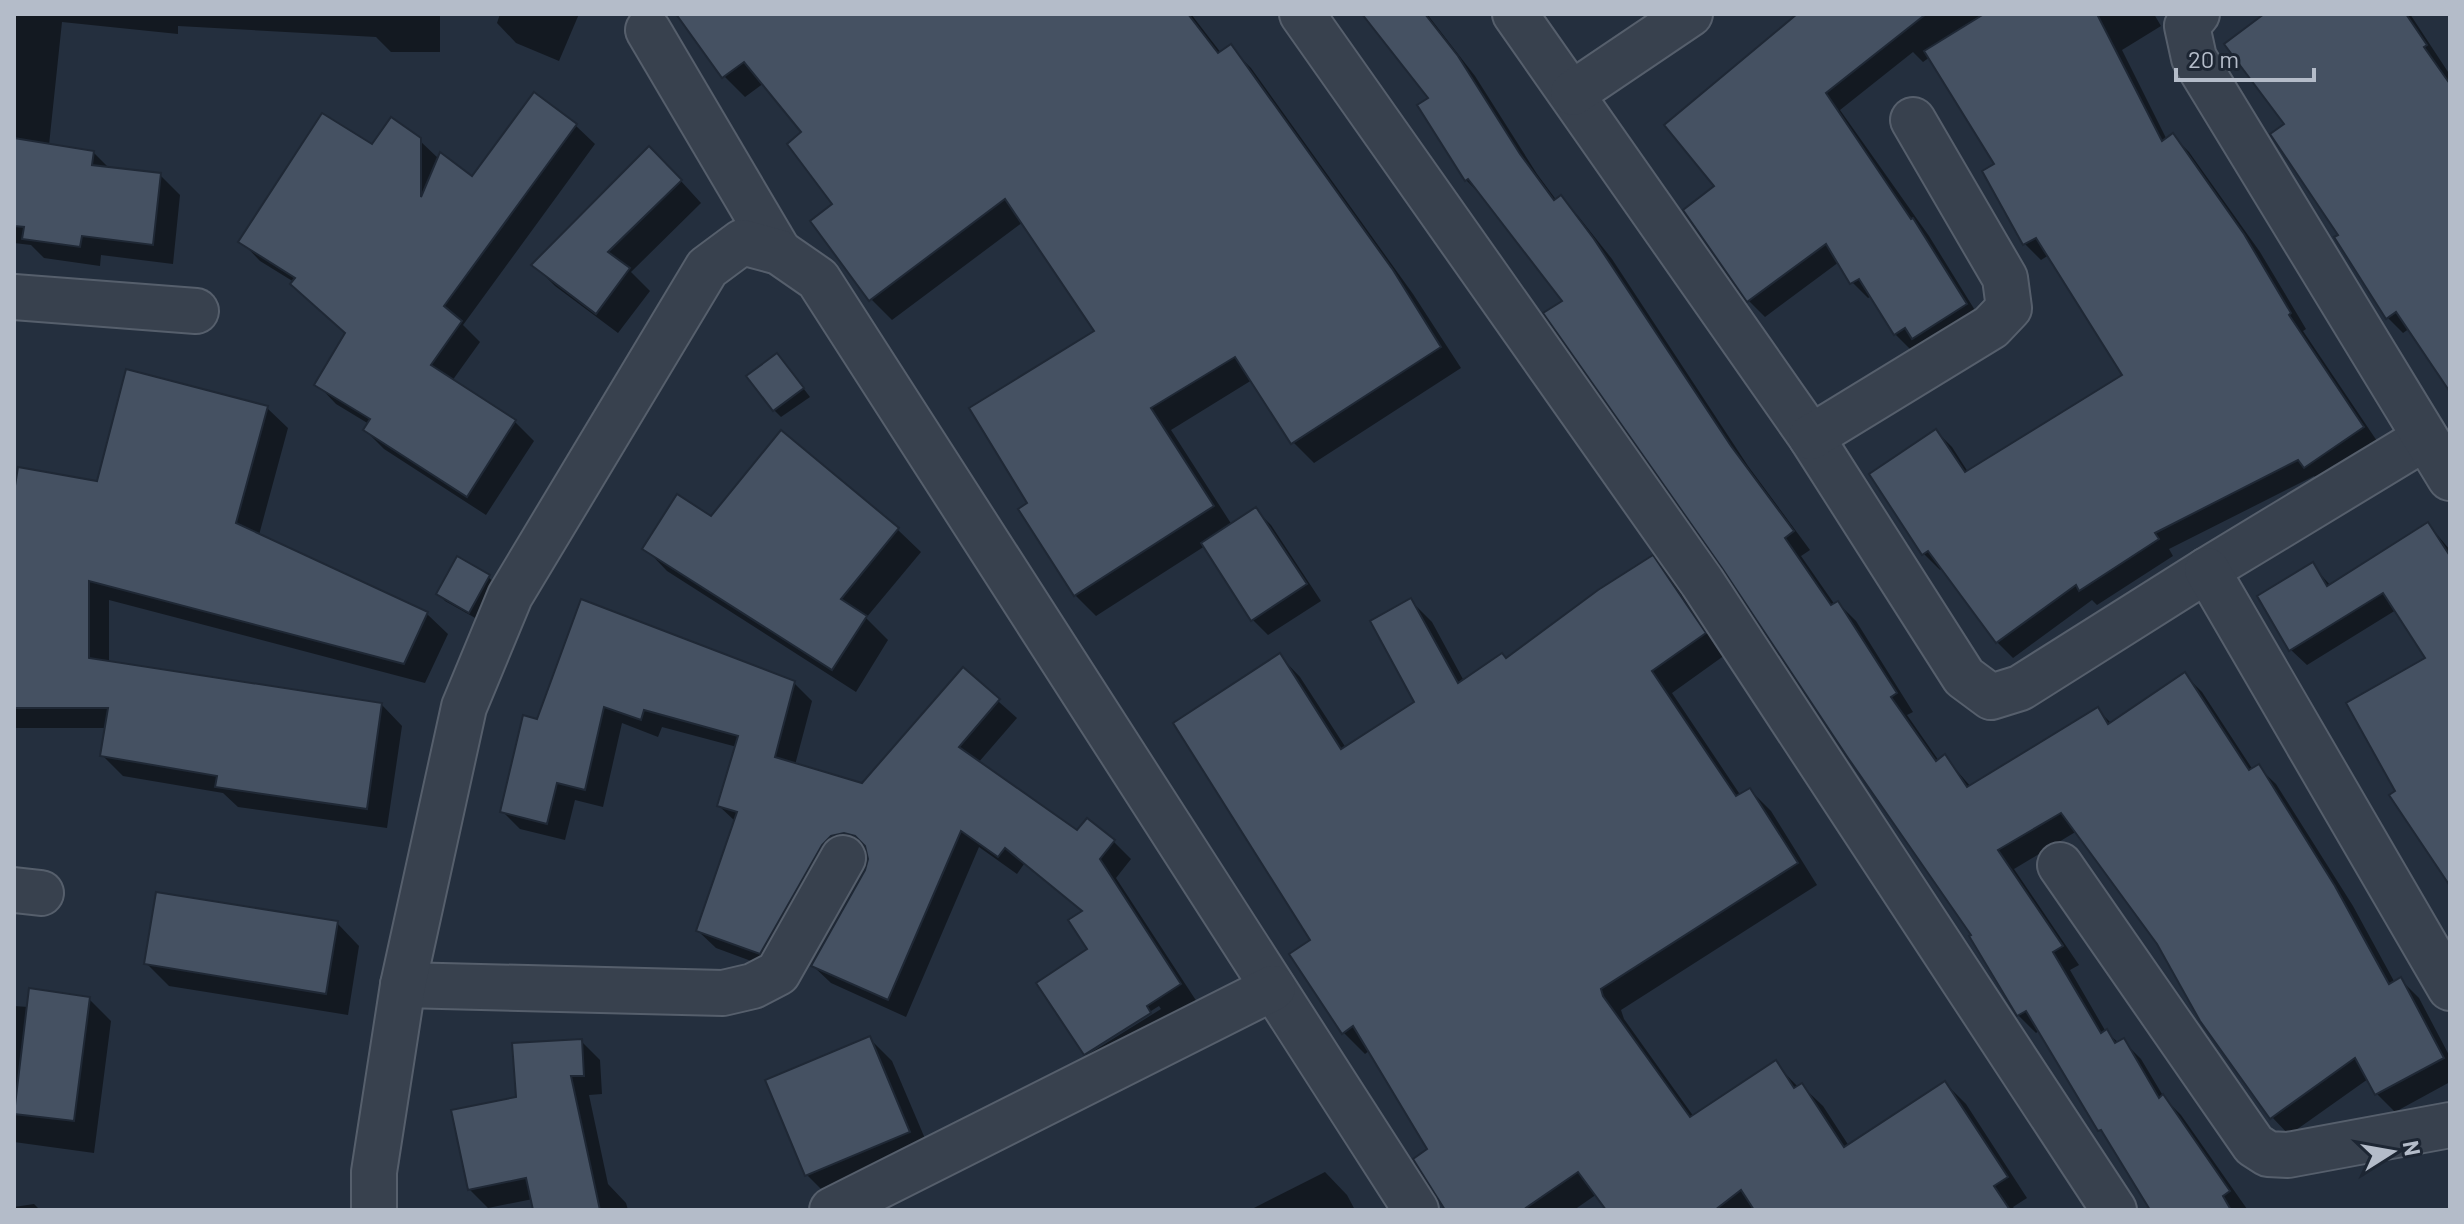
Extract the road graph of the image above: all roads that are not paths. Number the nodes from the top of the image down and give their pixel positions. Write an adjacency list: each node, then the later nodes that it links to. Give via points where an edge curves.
1 (1302, 14): 24 (street, via 1702,582)
2 (1515, 14): 6 (street)
3 (1690, 14): 6 (street)
4 (2197, 14): 12 (street, via 2187,26 2194,58)
5 (648, 30): 8 (street)
6 (1573, 93): 11 (street)
7 (1913, 120): 11 (street, via 2005,278 2009,308 1991,327)
8 (779, 252): 17 (street, via 742,242 707,268 510,596 464,707); 18 (street, via 818,279)
9 (14, 297): 10 (street)
10 (196, 311)
11 (1811, 437): 14 (street, via 1964,677 1991,697 2020,688)
12 (2425, 438): 13 (street); 14 (street)
13 (2450, 478)
14 (2207, 570): 19 (street)
15 (843, 858): 17 (street, via 778,973 753,986 723,993)
16 (2060, 865): 20 (street, via 2261,1150 2288,1155)
17 (403, 985): 21 (street, via 374,1172)
18 (1273, 988): 22 (street); 23 (street)
19 (2450, 988)
20 (2450, 1125)
21 (374, 1210)
22 (832, 1210)
23 (1416, 1210)
24 (2114, 1210)

